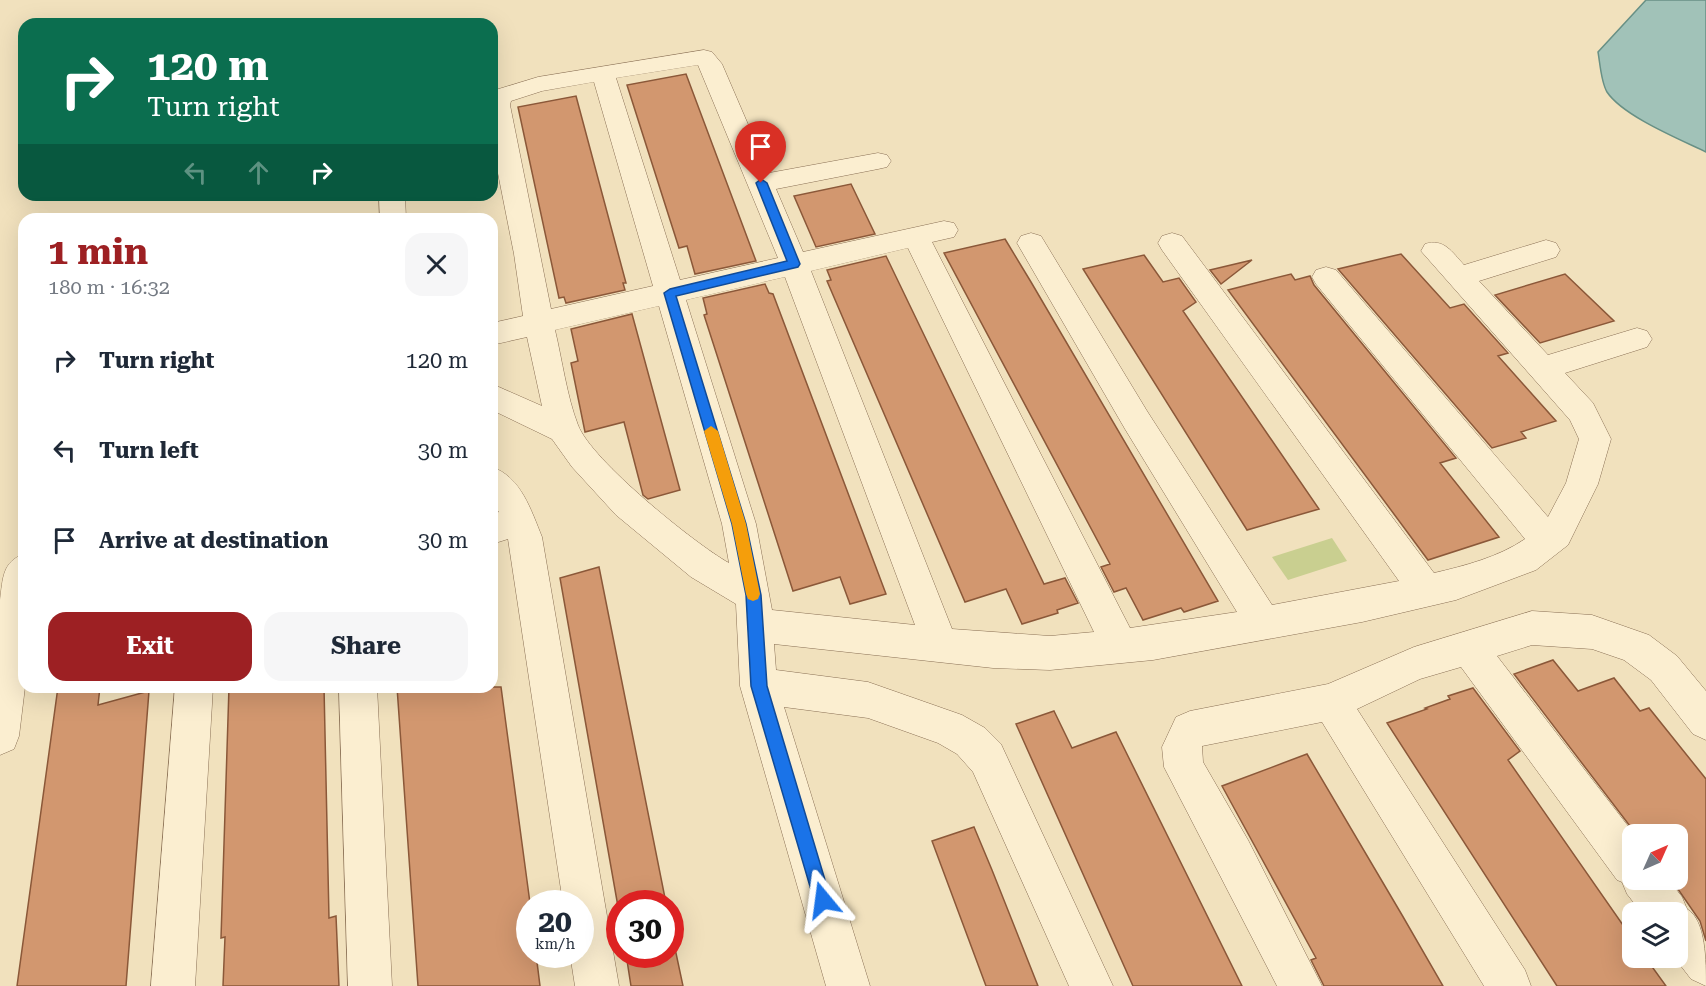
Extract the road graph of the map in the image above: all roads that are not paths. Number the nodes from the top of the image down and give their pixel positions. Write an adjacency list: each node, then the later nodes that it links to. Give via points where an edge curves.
1 (603, 73): 3 (street, via 704,57 716,74); 11 (street); 12 (street, via 538,84 500,97 498,105)
2 (878, 161): 3 (street)
3 (761, 183): 8 (street)
4 (1031, 243): 24 (street)
5 (1172, 243): 21 (street)
6 (1546, 250): 10 (street)
7 (1435, 251): 10 (street)
8 (794, 264): 11 (street); 25 (street); 26 (street, via 930,233)
9 (1326, 277): 20 (street)
10 (1459, 277): 15 (street)
11 (670, 293): 12 (street); 23 (street, via 739,524)
12 (539, 323): 13 (street); 17 (street)
13 (498, 333)
14 (1637, 339): 15 (street)
15 (1543, 368): 20 (street, via 1582,412 1595,439 1582,484 1556,535)
16 (498, 399): 17 (street)
17 (564, 430): 23 (street, via 628,505)
18 (498, 488): 19 (street, via 512,504)
19 (505, 525): 42 (street, via 525,537)
20 (1547, 541): 21 (street, via 1524,559)
21 (1426, 591): 24 (street)
22 (18, 604): 28 (street)
23 (754, 610): 25 (street); 29 (street)
24 (1264, 624): 26 (street)
25 (940, 645): 26 (street, via 1050,653)
26 (1120, 646)
27 (1468, 647): 32 (street, via 1414,664); 33 (street, via 1532,628 1592,632 1636,647 1664,669); 35 (street)
28 (11, 675): 34 (street)
29 (759, 686): 43 (street); 44 (street, via 868,700 948,728 971,741 987,758)
30 (194, 693): 40 (street)
31 (358, 693): 41 (street)
32 (1331, 702): 45 (street, via 1190,730 1181,747 1184,767); 46 (street)
33 (1706, 721)
34 (0, 736)
35 (1622, 853)
36 (1650, 890): 37 (street)
37 (1659, 902)
38 (1688, 940): 39 (street)
39 (1706, 964)
40 (173, 986)
41 (370, 986)
42 (597, 986)
43 (848, 986)
44 (1091, 986)
45 (1300, 986)
46 (1509, 986)

